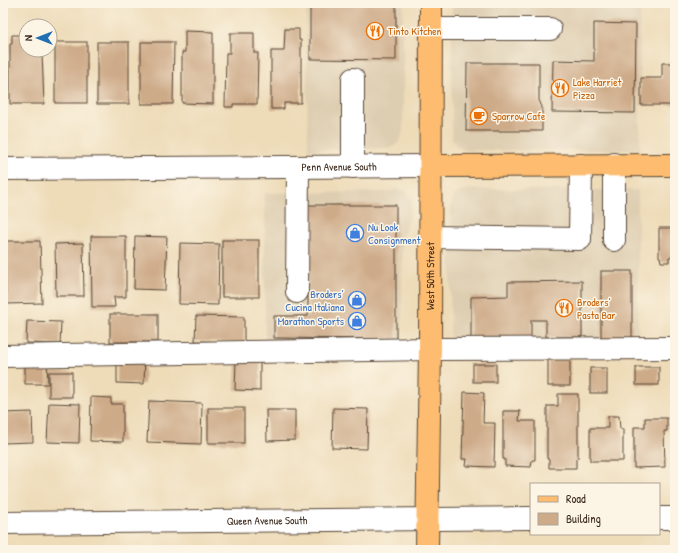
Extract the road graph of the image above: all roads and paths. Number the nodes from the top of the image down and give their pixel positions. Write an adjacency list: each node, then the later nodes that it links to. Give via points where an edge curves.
1 (431, 3): 2 (main road, West 50th Street)
2 (431, 29): 3 (street); 9 (main road, West 50th Street)
3 (550, 29)
4 (353, 79): 8 (street)
5 (614, 164): 6 (main road, Penn Avenue South); 7 (main road, Penn Avenue South); 13 (street)
6 (581, 165): 9 (main road, Penn Avenue South); 12 (street, via 580,239)
7 (675, 165)
8 (353, 166): 9 (street, Penn Avenue South); 10 (street, Penn Avenue South)
9 (431, 166): 12 (main road, West 50th Street)
10 (298, 167): 11 (street, Penn Avenue South); 14 (street)
11 (3, 169)
12 (430, 237): 16 (main road, West 50th Street)
13 (614, 240)
14 (297, 292)
15 (675, 348): 16 (street)
16 (430, 349): 17 (street); 18 (main road, West 50th Street)
17 (3, 356)
18 (428, 517): 19 (street, Queen Avenue South); 22 (street, Queen Avenue South); 23 (main road, West 50th Street)
19 (530, 518)
20 (660, 518): 21 (street)
21 (675, 518)
22 (3, 523)
23 (427, 550)

